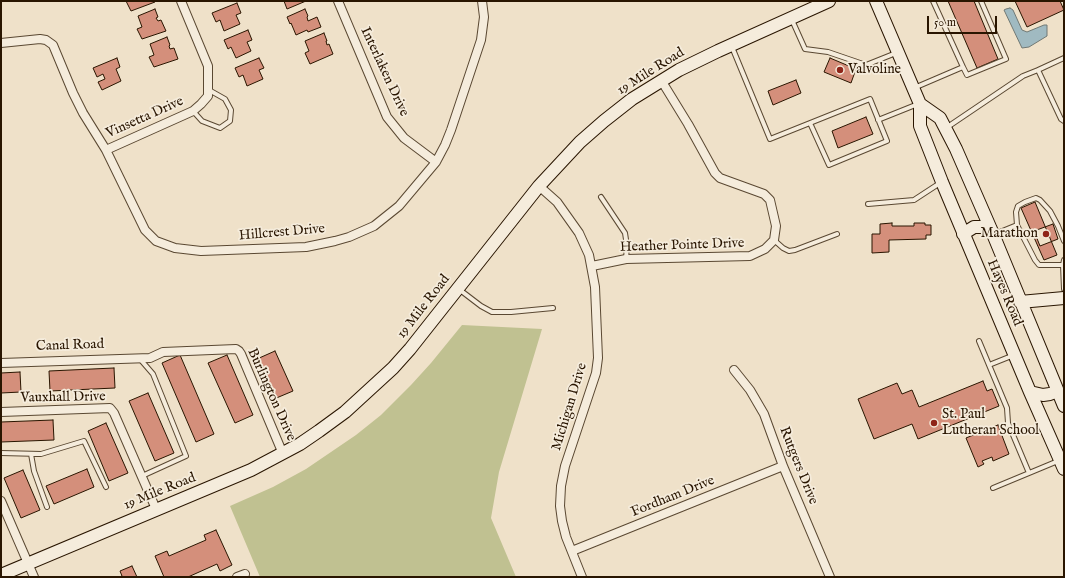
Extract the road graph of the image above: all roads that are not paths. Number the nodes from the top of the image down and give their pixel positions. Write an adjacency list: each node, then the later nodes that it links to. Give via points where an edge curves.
1 (181, 1): 17 (street, via 208,66)
2 (338, 1): 25 (street, Interlaken Drive, via 387,117 404,138)
3 (482, 1): 25 (street, Hillcrest Drive, via 484,17 481,40 451,130)
4 (829, 1): 8 (street, 19 Mile Road)
5 (876, 1): 11 (street, Hayes Road)
6 (933, 1): 13 (lane)
7 (981, 1): 13 (lane, via 1006,60 967,75)
8 (791, 18): 10 (street, 19 Mile Road); 11 (lane, via 805,49 828,52 866,65)
9 (1, 43): 24 (street, Hillcrest Drive, via 32,39 51,43 87,120)
10 (731, 45): 15 (street, 19 Mile Road); 22 (lane, via 770,139)
11 (897, 52): 16 (street, Hayes Road)
12 (1064, 58): 14 (lane)
13 (963, 67): 16 (lane)
14 (1038, 70): 21 (lane); 23 (lane, via 1023,76)
15 (661, 80): 27 (street, 19 Mile Road, via 604,121 580,142); 34 (street, via 716,174 720,178 764,194 770,200 776,226)
16 (913, 89): 18 (street, Hayes Road)
17 (209, 90): 19 (street, Vinsetta Drive, via 208,96); 19 (lane, via 225,99 231,110 230,121 220,128 202,121)
18 (920, 104): 20 (lane); 23 (street, Hayes Road, via 940,118); 26 (street, Hayes Road, via 920,126)
19 (193, 111): 24 (street, Vinsetta Drive)
20 (878, 120): 22 (lane, via 870,99); 22 (lane, via 887,141 829,165)
21 (1064, 121)
22 (810, 123)
23 (946, 128): 31 (street, Hayes Road)
24 (106, 150): 25 (street, Hillcrest Drive, via 145,230 152,238 170,247 201,251 306,247 349,237 383,219 403,201)
25 (436, 162)
26 (942, 182): 29 (lane, via 914,200); 33 (street, Hayes Road)
27 (539, 186): 39 (street, Michigan Drive, via 557,202 574,225); 40 (street, 19 Mile Road)
28 (601, 197): 36 (lane, via 625,234)
29 (868, 204)
30 (1017, 225): 31 (lane); 35 (lane, via 1018,206 1036,198 1050,212); 38 (lane, via 1040,265)
31 (991, 231): 33 (street, via 974,227); 43 (street, Hayes Road)
32 (837, 234): 34 (lane, via 795,250 784,248)
33 (963, 234): 46 (street, Hayes Road)
34 (774, 240): 36 (street, Heather Pointe Drive, via 765,249 750,256)
35 (1064, 241)
36 (626, 259): 39 (street, Heather Pointe Drive)
37 (1064, 260): 38 (lane)
38 (1063, 265): 41 (lane)
39 (592, 266): 67 (street, Michigan Drive, via 597,328 596,373 565,466 561,486 562,521)
40 (458, 288): 44 (lane, via 492,312); 57 (street, 19 Mile Road, via 410,349 369,391 319,432)
41 (1064, 289)
42 (1064, 298): 43 (street)
43 (1020, 302): 51 (street, Hayes Road)
44 (553, 308)
45 (979, 340): 49 (lane)
46 (1014, 355): 49 (lane); 52 (street, Hayes Road)
47 (140, 358): 48 (street, Canal Road); 57 (street, Burlington Drive, via 150,358 163,352 233,348 239,350); 61 (lane, via 152,374 186,456)
48 (1, 363)
49 (989, 365): 60 (lane, via 1007,408 1008,424)
50 (734, 370): 59 (street, Rutgers Drive, via 764,414)
51 (1061, 390): 52 (street, via 1042,395); 53 (street, Hayes Road)
52 (1030, 392): 58 (street, Hayes Road)
53 (1064, 406)
54 (1, 412): 61 (street, Vauxhall Drive, via 110,408)
55 (1, 453): 56 (lane)
56 (31, 454): 62 (lane, via 41,454 84,441); 65 (lane, via 34,471)
57 (283, 454): 66 (street, 19 Mile Road)
58 (1062, 464): 60 (lane)
59 (783, 466): 67 (street, Fordham Drive); 72 (street, Rutgers Drive)
60 (1029, 473): 63 (lane)
61 (141, 476): 66 (street, Vauxhall Drive)
62 (106, 487)
63 (993, 488)
64 (1, 501): 68 (street)
65 (47, 506)
66 (156, 509): 68 (street, 19 Mile Road)
67 (572, 551): 71 (street, Michigan Drive)
68 (28, 563): 69 (street, 19 Mile Road); 70 (street)
69 (1, 575)
70 (34, 577)
71 (582, 577)
72 (830, 577)

